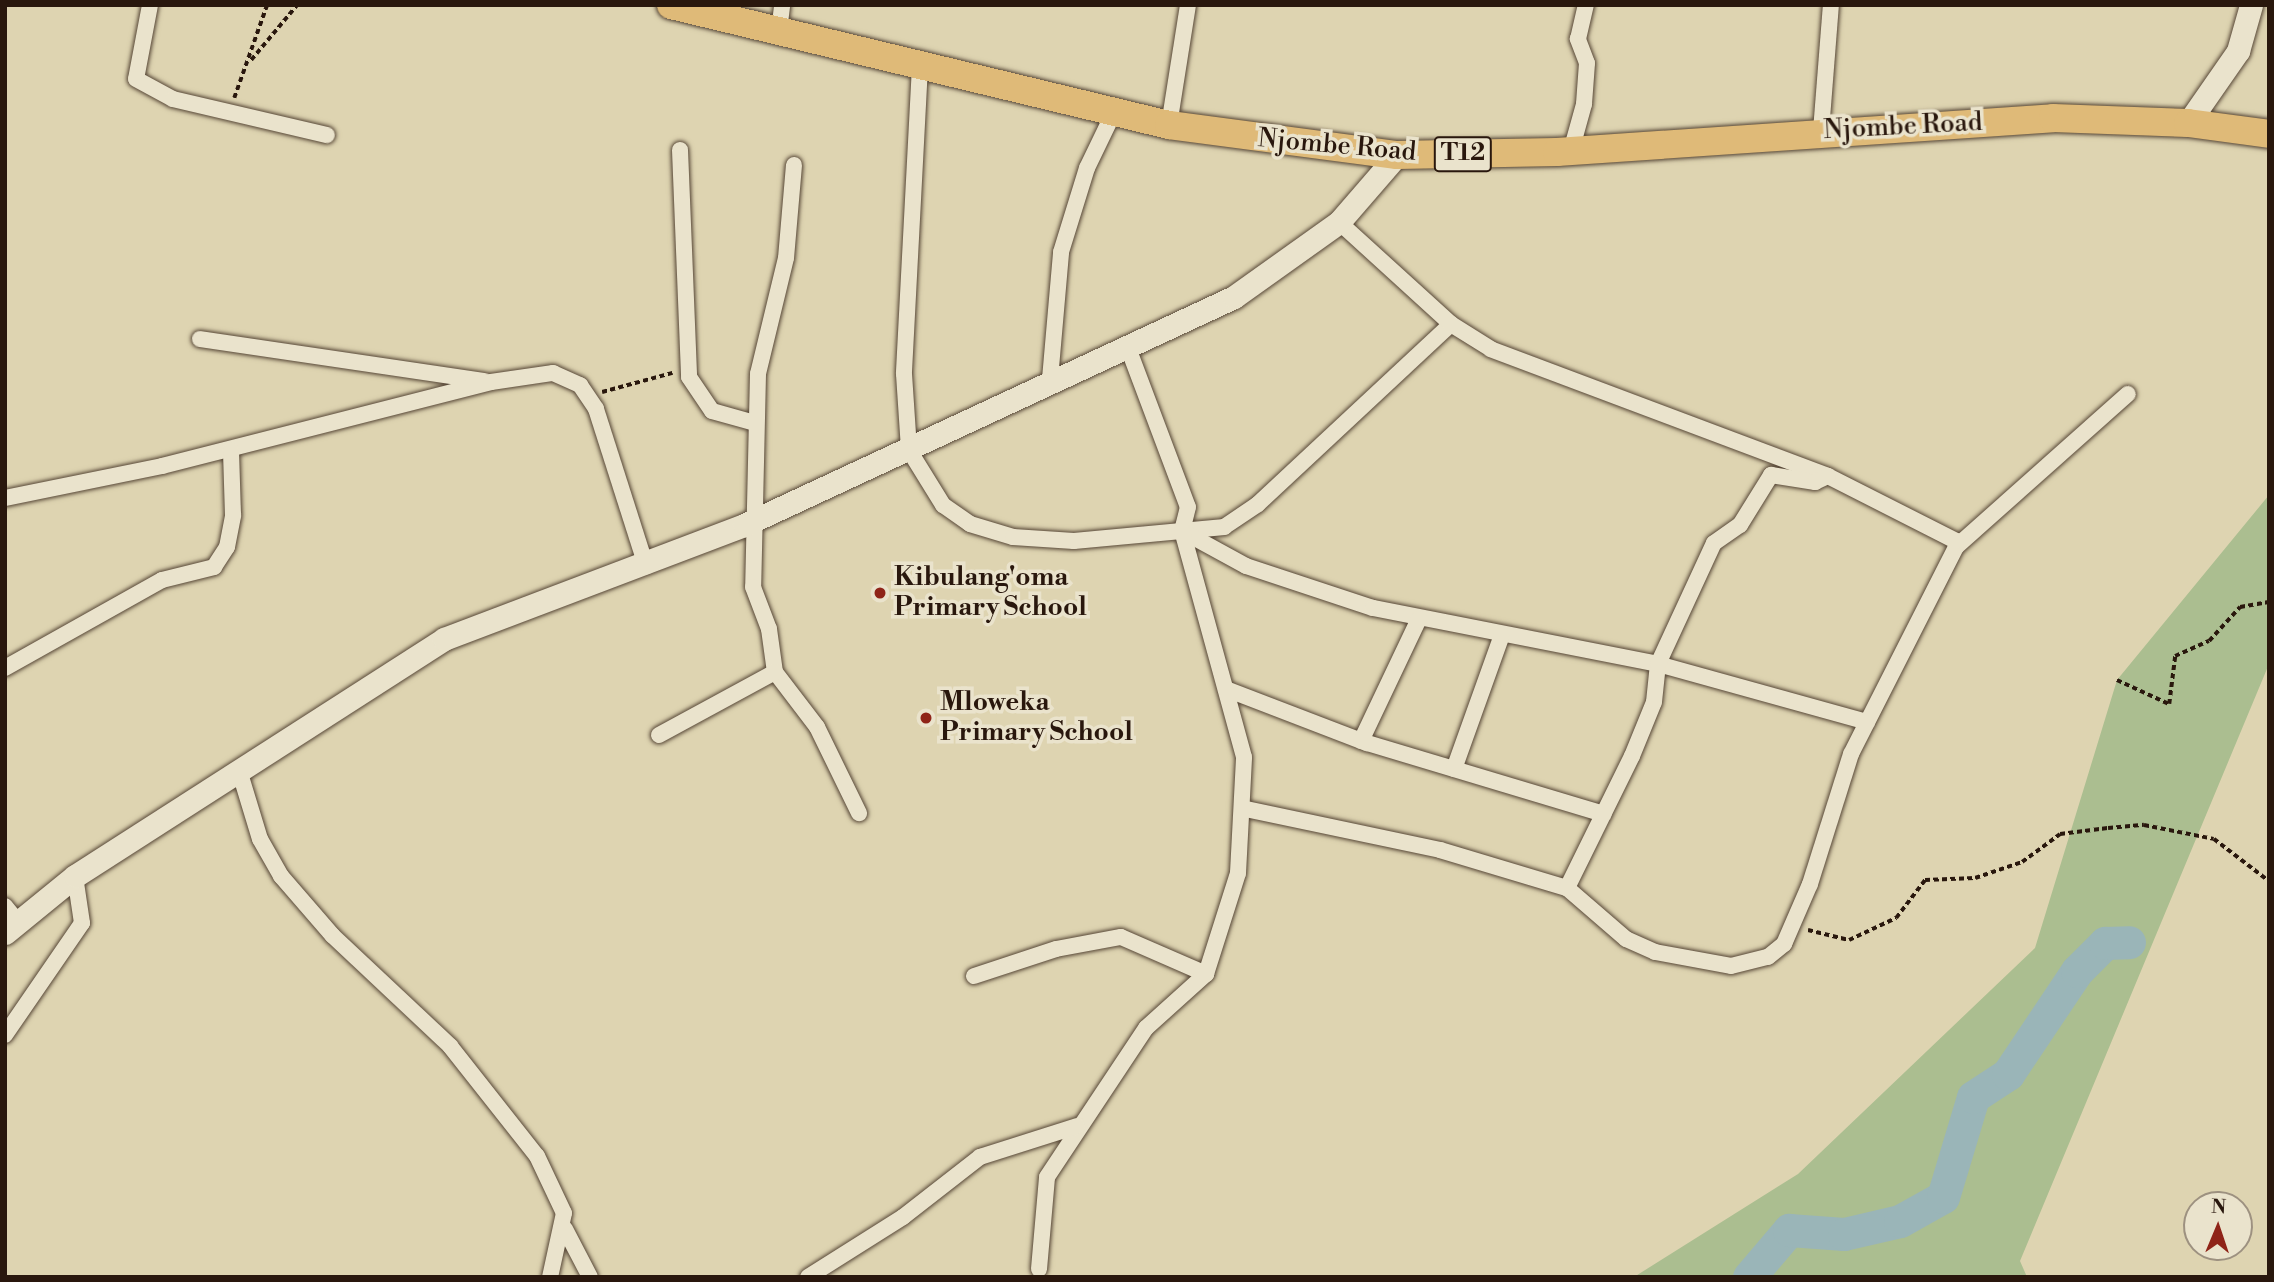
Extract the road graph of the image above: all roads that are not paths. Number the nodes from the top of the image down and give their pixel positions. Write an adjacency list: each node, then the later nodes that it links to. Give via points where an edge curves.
1 (150, 5): 14 (street, via 136,79 173,99)
2 (671, 5): 7 (highway, Njombe Road / T12)
3 (1188, 5): 11 (street)
4 (1586, 5): 16 (street, via 1578,39 1587,64 1584,104)
5 (1831, 5): 12 (street)
6 (2251, 5): 10 (main road, via 2238,51)
7 (780, 18): 8 (highway, Njombe Road / T12)
8 (920, 66): 9 (highway, Njombe Road / T12); 28 (street, via 904,374)
9 (1113, 114): 11 (highway, Njombe Road / T12); 23 (street, via 1087,168 1061,251)
10 (2188, 123): 12 (highway, Njombe Road / T12, via 2053,118); 13 (highway, Njombe Road / T12)
11 (1169, 125): 17 (highway, Njombe Road / T12)
12 (1821, 131): 16 (highway, Njombe Road / T12)
13 (2269, 134)
14 (327, 135)
15 (680, 150): 26 (street, via 689,377 712,411)
16 (1572, 151): 17 (highway, Njombe Road / T12)
17 (1398, 155): 19 (main road)
18 (794, 165): 26 (street, via 786,257 767,324)
19 (1339, 222): 20 (street); 22 (main road, via 1265,279)
20 (1451, 324): 29 (street, via 1560,378); 32 (street, via 1258,503 1224,527)
21 (200, 340): 24 (street)
22 (1127, 345): 23 (main road); 32 (street, via 1188,507)
23 (1050, 379): 28 (main road)
24 (491, 382): 27 (street); 34 (street, via 553,373 590,396)
25 (2128, 394): 33 (street)
26 (755, 423): 31 (street)
27 (231, 450): 30 (street); 38 (street, via 233,515 227,547 214,567 162,580)
28 (909, 450): 31 (main road); 32 (street, via 943,505 970,524 1013,537 1074,541)
29 (1828, 476): 33 (street, via 1956,541); 37 (street, via 1815,482 1771,475 1740,526 1714,543)
30 (5, 498)
31 (755, 520): 34 (main road); 39 (street, via 753,587 769,629)
32 (1182, 531): 35 (street, via 1256,570); 40 (street)
33 (1956, 547): 41 (street)
34 (646, 566): 45 (main road, via 444,639)
35 (1419, 618): 36 (street); 43 (street)
36 (1502, 635): 37 (street); 44 (street)
37 (1658, 663): 41 (street); 48 (street, via 1654,702)
38 (5, 668)
39 (775, 672): 42 (street); 47 (street, via 817,727)
40 (1226, 689): 43 (street); 46 (street, via 1244,758)
41 (1867, 722): 50 (street, via 1792,926 1768,957 1731,966 1686,960 1626,939)
42 (659, 735)
43 (1361, 741): 44 (street)
44 (1454, 769): 48 (street)
45 (239, 770): 49 (main road); 56 (street, via 260,839 281,877 488,1090 558,1191)
46 (1246, 809): 50 (street, via 1440,850); 52 (street, via 1238,873)
47 (859, 813)
48 (1604, 814): 50 (street)
49 (75, 877): 51 (main road); 54 (street, via 82,923)
50 (1567, 888)
51 (9, 920)
52 (1206, 974): 53 (street, via 1121,937 1056,949); 55 (street, via 1146,1028)
53 (974, 975)
54 (5, 1035)
55 (1077, 1126): 57 (street, via 1046,1177); 60 (street, via 980,1157 903,1217)
56 (565, 1229): 58 (street); 59 (street)
57 (1039, 1269)
58 (550, 1277)
59 (590, 1277)
60 (808, 1277)

